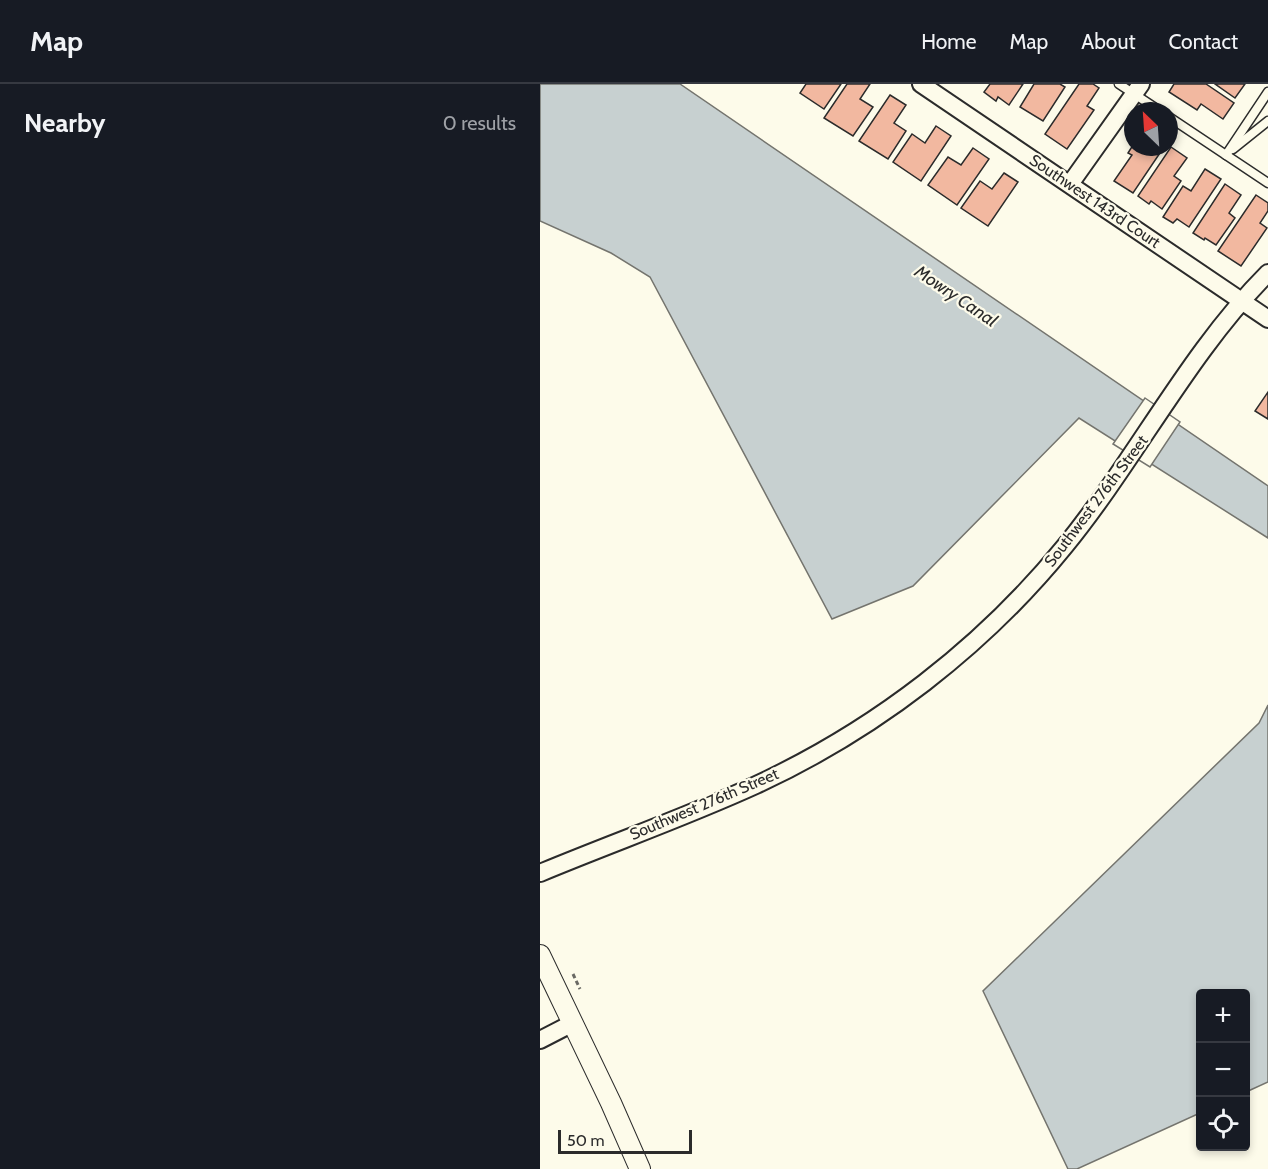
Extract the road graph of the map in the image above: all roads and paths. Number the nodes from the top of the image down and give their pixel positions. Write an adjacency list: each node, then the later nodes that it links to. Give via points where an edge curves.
1 (921, 84): 10 (street, Southwest 143rd Court)
2 (1119, 84): 3 (lane)
3 (1138, 89): 5 (lane); 10 (street)
4 (1268, 92): 8 (lane)
5 (1151, 102)
6 (1268, 121): 8 (lane)
7 (1178, 123): 8 (lane)
8 (1226, 155): 9 (lane)
9 (1268, 183)
10 (1071, 184): 12 (street, Southwest 143rd Court)
11 (1268, 273): 12 (street, Southwest 276th Street)
12 (1242, 302): 13 (street, Southwest 143rd Court); 14 (street, Southwest 276th Street, via 1065,546 1012,605 948,663 887,710 757,784)
13 (1268, 319)
14 (540, 873)
15 (540, 955): 18 (street)
16 (573, 974): 17 (path)
17 (580, 988)
18 (573, 1023): 19 (street); 20 (street)
19 (540, 1040)
20 (640, 1169)

